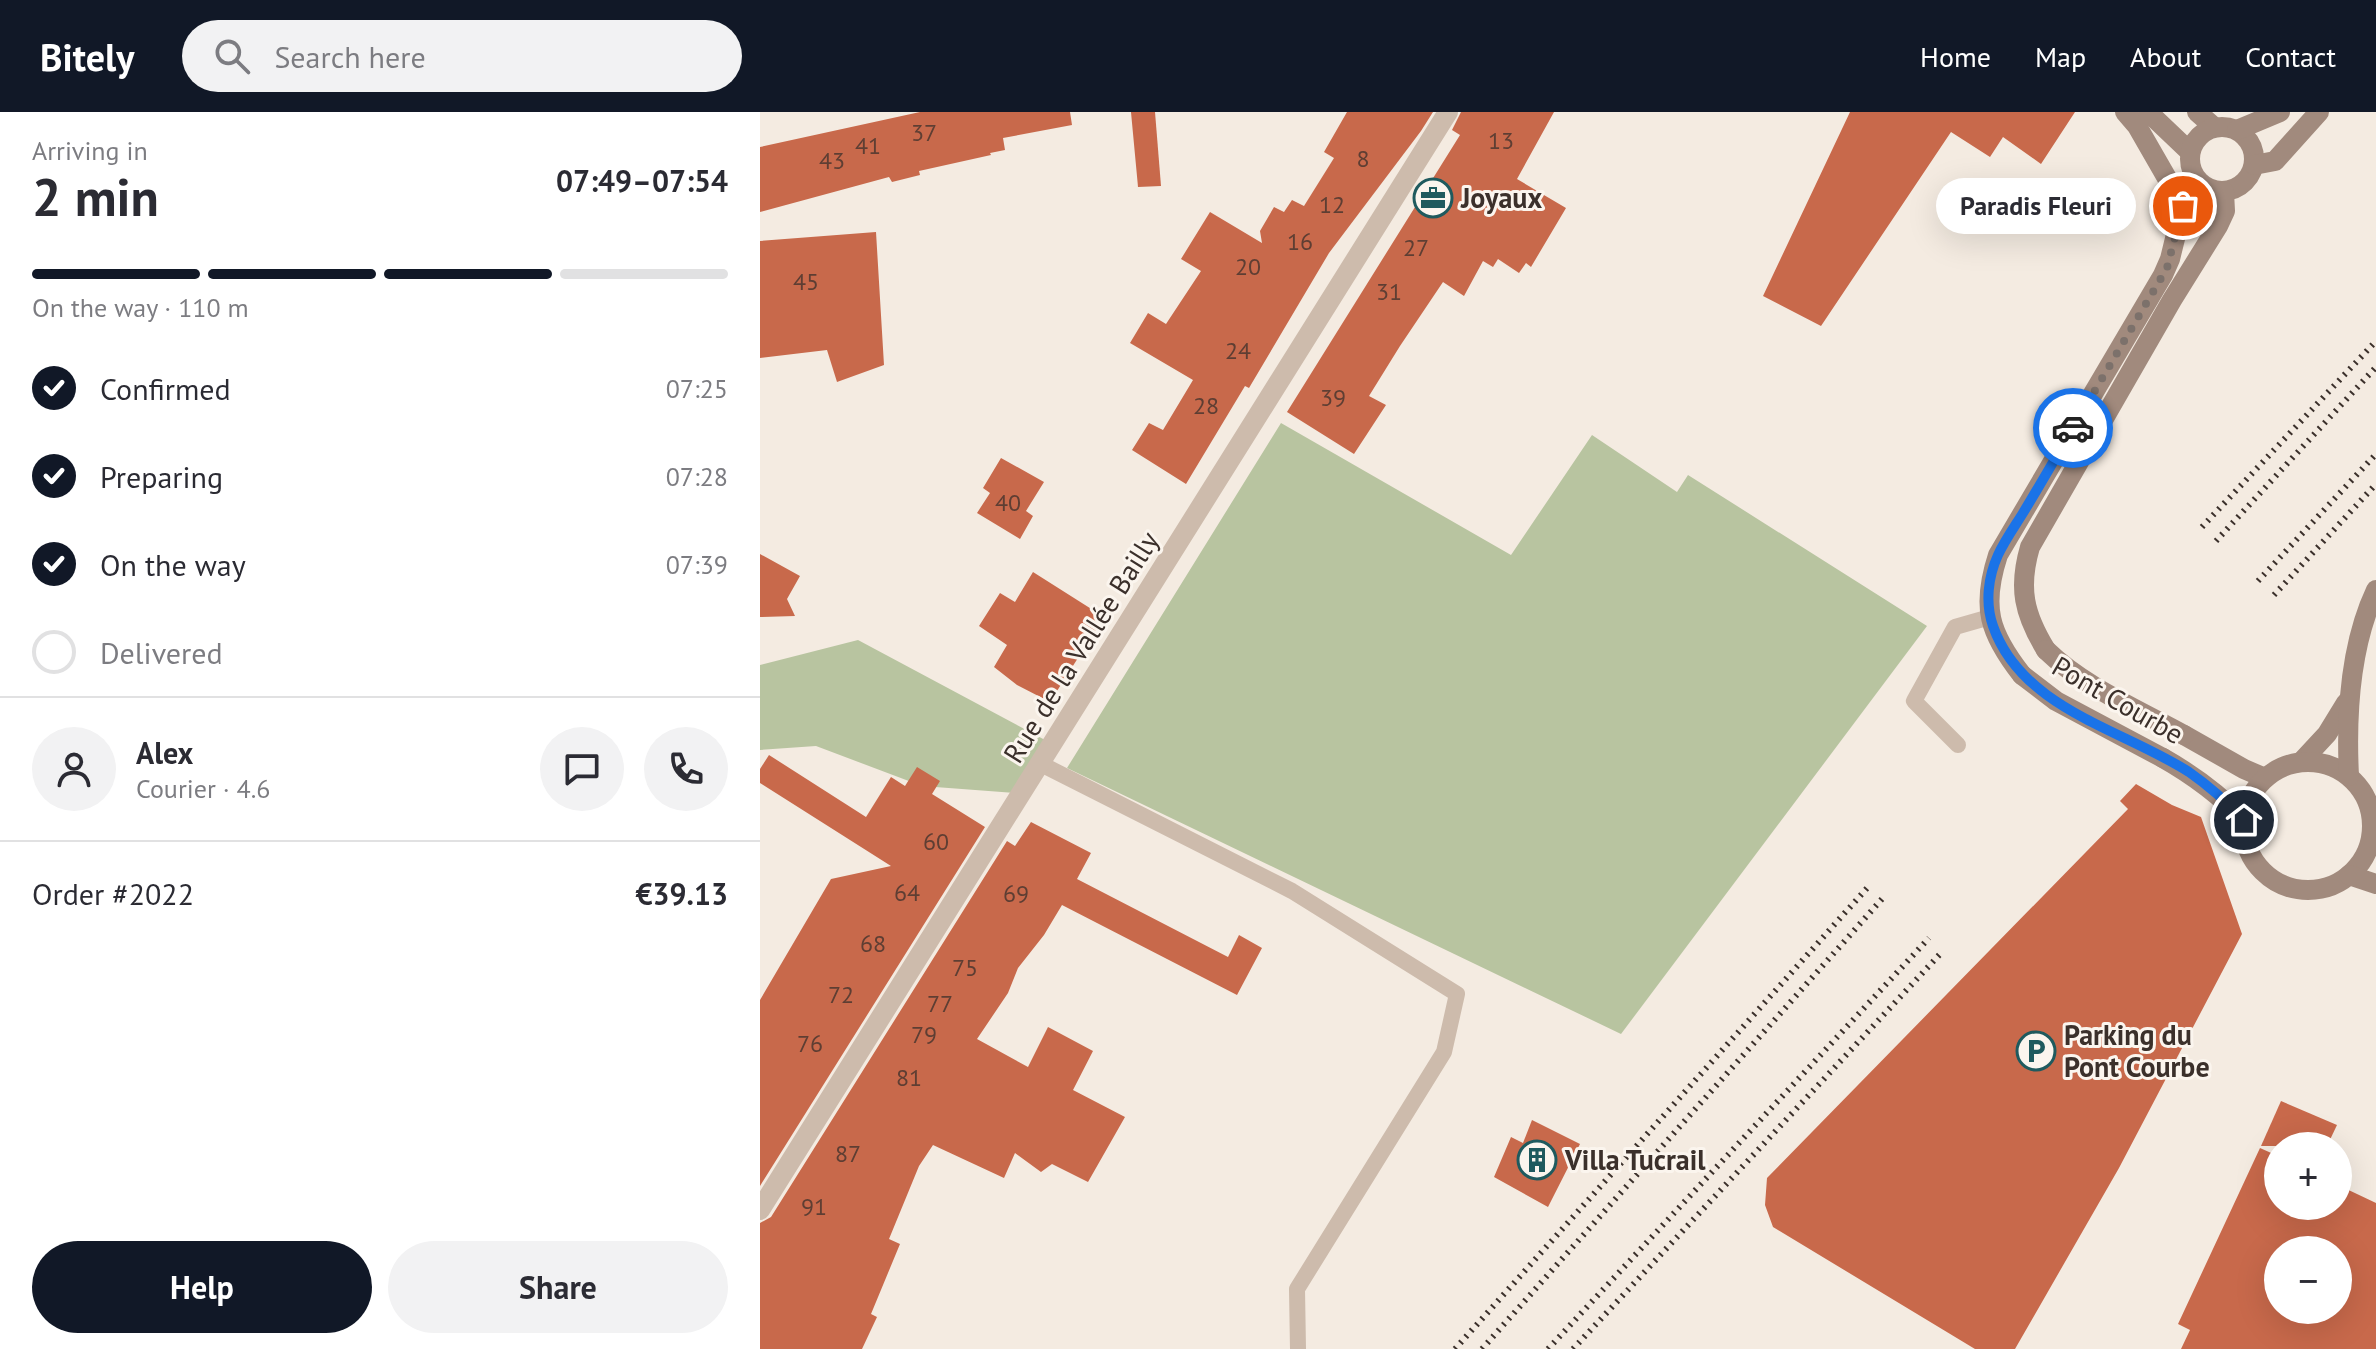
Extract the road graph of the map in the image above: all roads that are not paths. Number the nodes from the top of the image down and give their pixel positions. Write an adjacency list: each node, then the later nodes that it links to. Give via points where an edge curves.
1 (1448, 112): 19 (street, Rue de la Vallée Bailly)
2 (2125, 112): 13 (main road)
3 (2148, 112): 9 (main road)
4 (2197, 112): 7 (main road)
5 (2280, 112): 8 (main road)
6 (2319, 112): 10 (main road, via 2275,161)
7 (2214, 127): 8 (main road); 9 (main road, via 2202,132)
8 (2237, 130): 10 (main road, via 2251,144)
9 (2190, 152): 11 (main road, via 2190,166)
10 (2254, 165): 12 (main road, via 2249,178)
11 (2200, 184): 12 (main road); 13 (main road, Pont Courbe)
12 (2224, 192): 21 (main road, Pont Courbe, bridge, via 2225,211 2218,226 2030,547 2023,569 2026,609 2034,630 2062,665)
13 (2183, 206): 15 (main road, Pont Courbe, via 2163,275 1998,555 1988,596)
14 (2376, 590): 16 (main road)
15 (1990, 617): 17 (lane, via 1955,627 1914,701); 22 (main road, Pont Courbe, bridge, via 1998,640 2022,675 2056,701 2200,781)
16 (2348, 700): 18 (main road); 20 (main road)
17 (1958, 745)
18 (2301, 762): 20 (main road, via 2324,763); 21 (main road)
19 (1041, 764): 26 (street, Rue de la Vallée Bailly); 27 (lane, via 1292,891 1457,994 1444,1052 1297,1289)
20 (2349, 776): 23 (main road, via 2369,805)
21 (2265, 778): 22 (main road)
22 (2244, 820): 24 (main road, via 2250,853 2273,879 2289,887 2319,889)
23 (2373, 848): 24 (main road)
24 (2349, 875): 25 (main road)
25 (2376, 884)
26 (760, 1210)
27 (1298, 1349)

